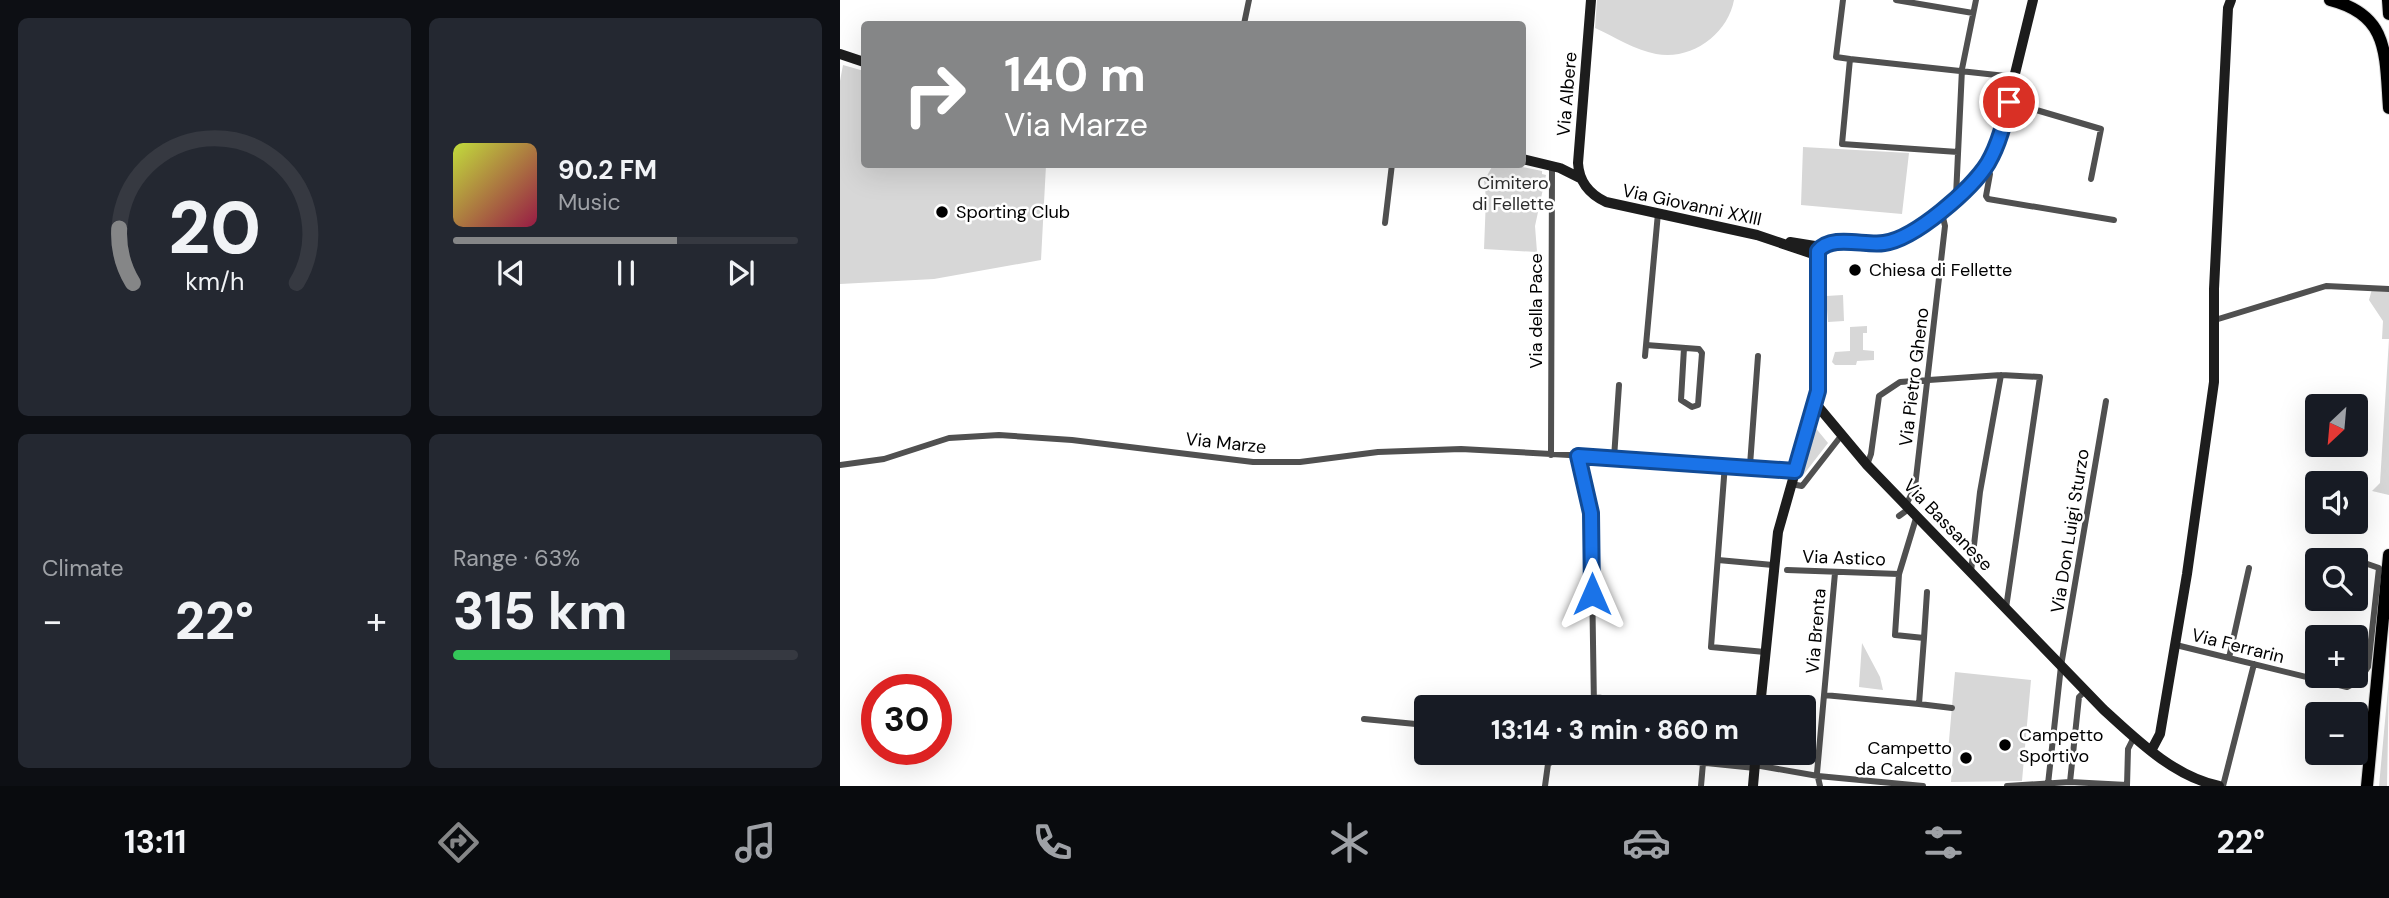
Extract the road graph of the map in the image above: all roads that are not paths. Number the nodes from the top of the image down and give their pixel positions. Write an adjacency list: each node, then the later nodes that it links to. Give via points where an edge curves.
1 (1249, 0): 12 (street)
2 (1591, 0): 22 (street, Via Albere)
3 (1843, 0): 14 (street, via 1836,57)
4 (1896, 0): 10 (street)
5 (1976, 0): 10 (street)
6 (2033, 0): 17 (street, Via Giovanni XXIII)
7 (2330, 0): 19 (highway, via 2361,10 2381,31)
8 (2388, 0): 11 (highway)
9 (2228, 3): 39 (street)
10 (1973, 13): 16 (street)
11 (2389, 14)
12 (1245, 21)
13 (840, 54): 15 (street)
14 (1850, 59): 16 (street); 20 (street, via 1842,145)
15 (861, 61)
16 (1962, 69): 17 (street); 20 (street)
17 (2015, 77): 18 (street, Via Giovanni XXIII)
18 (2009, 102): 25 (street, Via Giovanni XXIII, via 1999,139); 27 (street, via 2101,129)
19 (2389, 108)
20 (1958, 152): 29 (street)
21 (1526, 160): 23 (street)
22 (1578, 163): 23 (street); 26 (street, Via Albere)
23 (1556, 167): 26 (street); 50 (street, Via della Pace, via 1549,228)
24 (1392, 168): 33 (street)
25 (1984, 168): 29 (street, Via Giovanni XXIII); 32 (street, via 1990,174 1988,199)
26 (1580, 178): 28 (street, Via Albere)
27 (2091, 179)
28 (1587, 188): 31 (street, Via Giovanni XXIII, via 1606,202)
29 (1956, 197): 30 (street, Via Giovanni XXIII)
30 (1941, 209): 36 (street, Via Giovanni XXIII, via 1894,241 1828,243); 45 (street, Via Pietro Gheno, via 1945,226)
31 (1658, 213): 34 (street, Via Giovanni XXIII); 40 (street)
32 (2114, 220)
33 (1385, 223)
34 (1782, 241): 35 (street, Via Giovanni XXIII); 36 (street)
35 (1793, 246): 36 (street, Via Giovanni XXIII); 37 (street, Via Giovanni XXIII)
36 (1818, 251): 37 (street)
37 (1816, 277): 48 (street)
38 (2389, 289): 39 (street, via 2326,286)
39 (2216, 320): 74 (street, via 2214,382)
40 (1646, 345): 41 (street); 42 (street)
41 (1684, 348): 41 (street, via 1681,400 1692,407 1698,405 1702,352)
42 (1645, 356)
43 (1758, 356): 55 (street)
44 (2001, 375): 45 (street); 67 (street, via 1980,492); 71 (street, via 2040,377)
45 (1927, 381): 56 (street, via 1900,382 1881,392); 59 (street, Via Pietro Gheno)
46 (1619, 386): 52 (street)
47 (2106, 401): 78 (street, Via Don Luigi Sturzo)
48 (1816, 404): 49 (street, Via Bassanese); 57 (street)
49 (1841, 436): 56 (street, Via Bassanese); 58 (street, via 1802,486)
50 (1551, 455): 51 (street, Via Marze); 54 (street, Via Marze, via 1461,449 1253,462 999,435 949,438 884,459)
51 (1578, 456): 52 (street, Via Marze); 80 (street, via 1591,513)
52 (1614, 458): 53 (street, Via Marze)
53 (1725, 464): 55 (street, Via Marze); 62 (street)
54 (840, 465)
55 (1750, 465): 57 (street, Via Marze)
56 (1867, 465): 59 (street, Via Bassanese)
57 (1795, 471): 58 (street)
58 (1791, 484): 64 (street)
59 (1911, 509): 60 (street); 67 (street, Via Bassanese); 69 (street, Via Pietro Gheno)
60 (1899, 516)
61 (2389, 555): 105 (highway)
62 (1718, 560): 64 (street); 75 (street, via 1711,647)
63 (2368, 564): 77 (street, Via Ferrarin, via 2379,568 2368,667 2359,681 2347,687)
64 (1773, 565): 75 (street)
65 (2249, 568): 76 (street)
66 (1787, 570): 68 (street, Via Astico)
67 (1972, 572): 71 (street, Via Bassanese)
68 (1835, 573): 69 (street, Via Astico); 82 (street, Via Brenta)
69 (1899, 574): 73 (street, Via Pietro Gheno, via 1895,635)
70 (1927, 592): 73 (street)
71 (2006, 608): 78 (street, Via Bassanese)
72 (2389, 622): 106 (highway)
73 (1924, 638): 83 (street)
74 (2176, 645): 76 (street, Via Ferrarin); 88 (street, via 2160,734)
75 (1765, 652): 81 (street)
76 (2229, 658): 77 (street, Via Ferrarin)
77 (2254, 664): 104 (street)
78 (2061, 666): 79 (street, Via Bassanese); 95 (street)
79 (2085, 691): 87 (street, Via Bassanese); 94 (street, via 2078,697)
80 (1594, 695)
81 (1761, 695)
82 (1824, 695): 83 (street); 93 (street, Via Brenta)
83 (1919, 704): 84 (street)
84 (1952, 708)
85 (1364, 719): 86 (street)
86 (1414, 723)
87 (2134, 737): 88 (street, Via Bassanese); 103 (street)
88 (2151, 751): 96 (street, Via Bassanese)
89 (1548, 765): 97 (street)
90 (1703, 765): 98 (street)
91 (1729, 765): 92 (street)
92 (1755, 767): 93 (street); 99 (street)
93 (1818, 776): 100 (street, Via Brenta); 101 (street)
94 (2070, 782): 95 (street); 103 (street)
95 (2048, 784): 102 (street)
96 (2200, 784): 104 (street, Via Bassanese)
97 (1545, 786)
98 (1701, 786)
99 (1753, 786)
100 (1820, 786)
101 (1923, 786)
102 (2007, 786)
103 (2127, 786)
104 (2221, 786)
105 (2367, 786)
106 (2374, 786)

